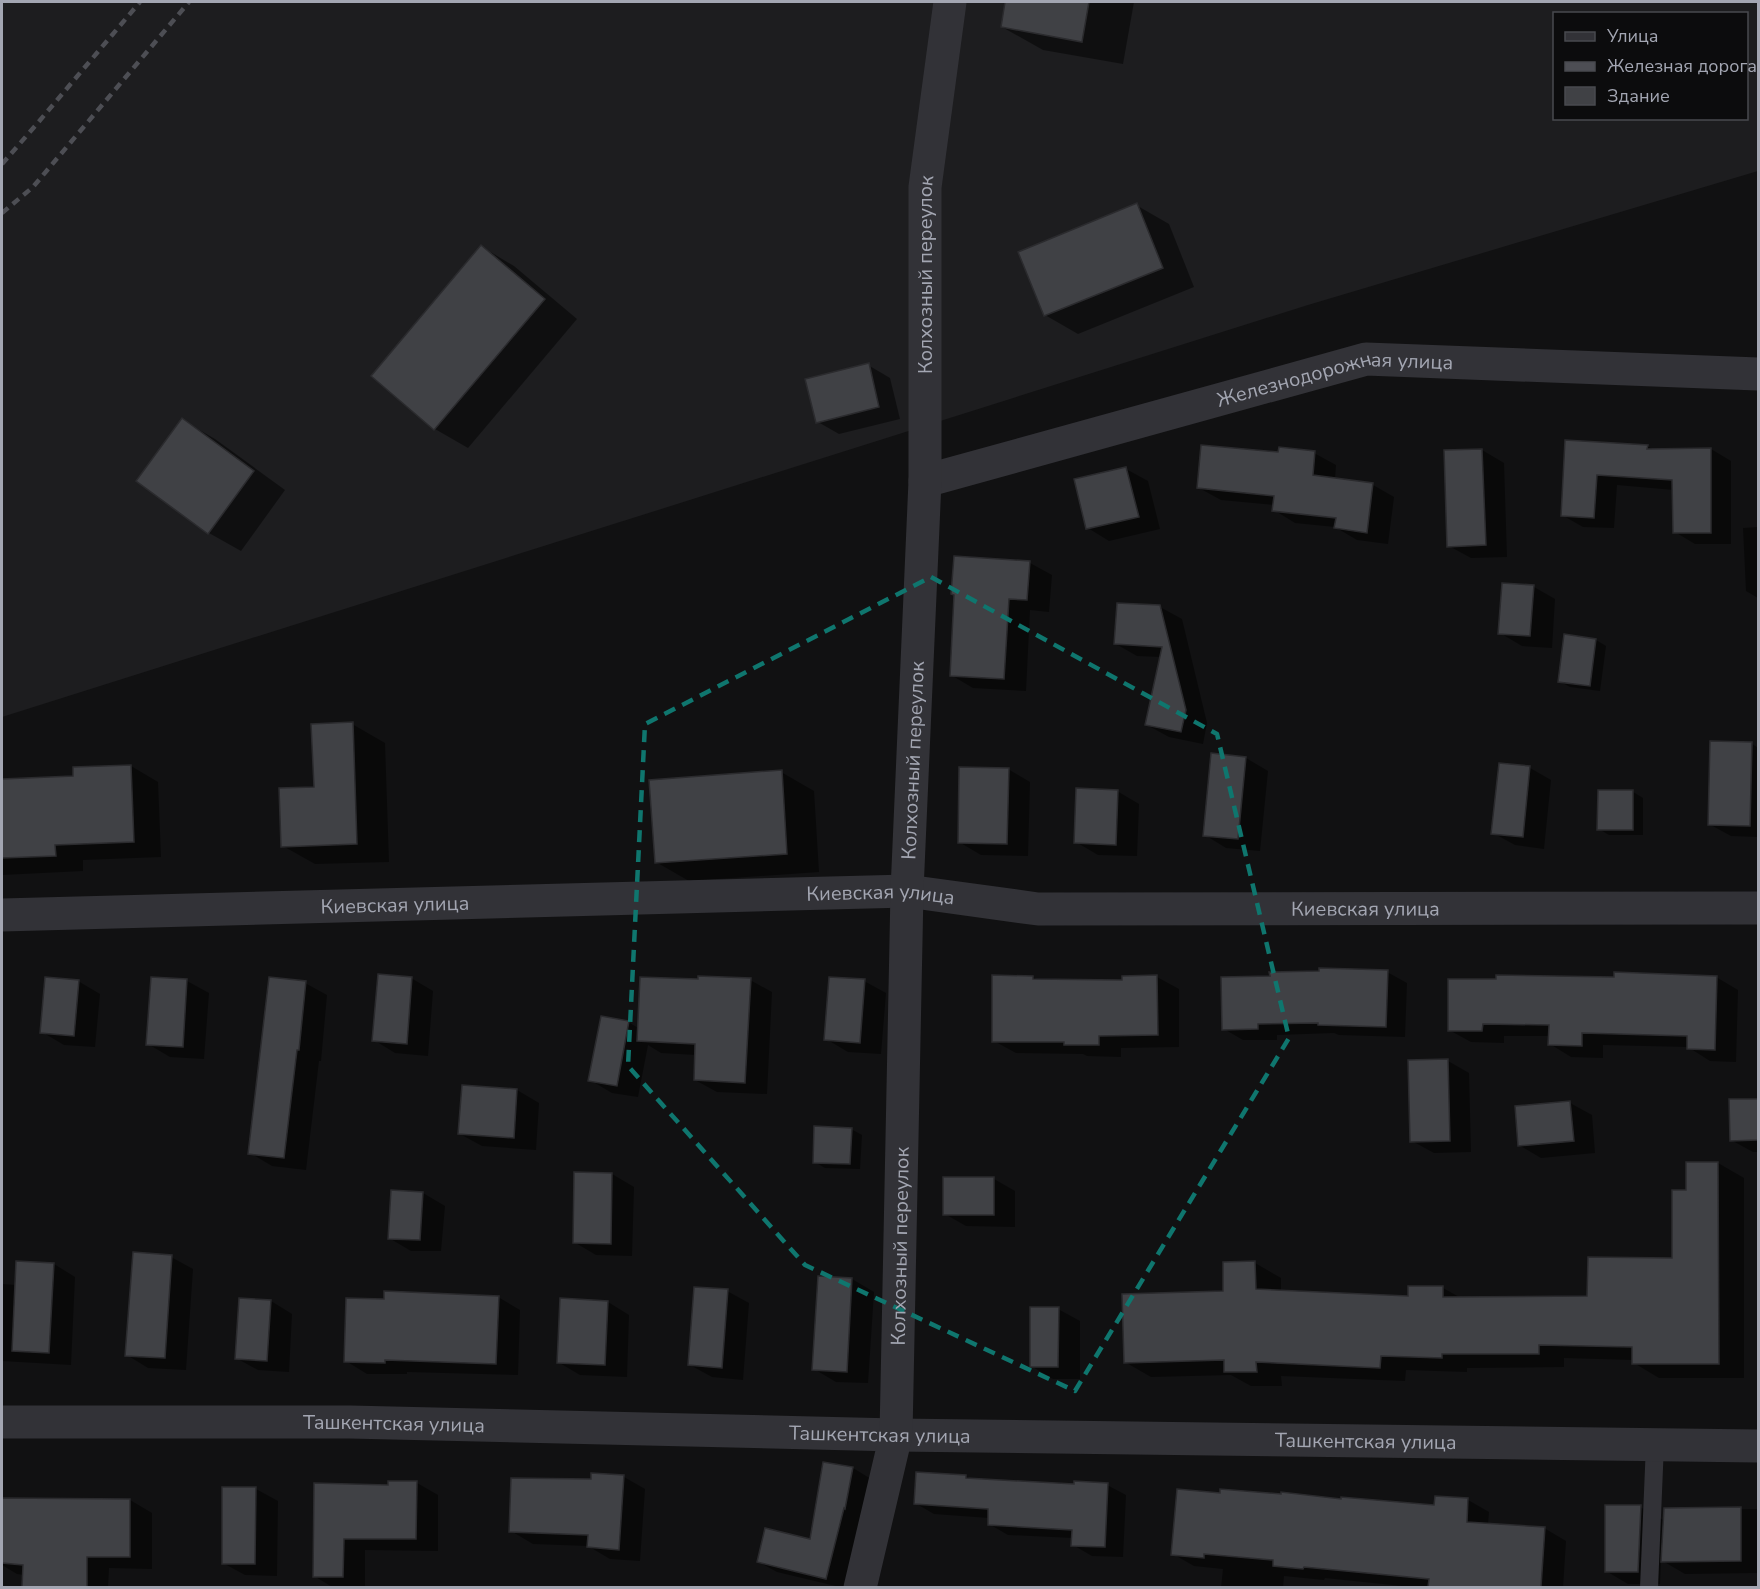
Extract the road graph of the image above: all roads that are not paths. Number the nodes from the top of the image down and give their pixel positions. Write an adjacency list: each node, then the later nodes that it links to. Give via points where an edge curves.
1 (950, 2): 3 (street, Колхозный переулок, via 925,187)
2 (1758, 374): 3 (street, Железнодорожная улица, via 1366,359)
3 (925, 482): 4 (street, Колхозный переулок)
4 (907, 891): 5 (street, Киевская улица, via 1038,909); 6 (street, Киевская улица); 8 (street, Колхозный переулок)
5 (1758, 908)
6 (2, 915)
7 (2, 1422): 8 (street, Ташкентская улица, via 350,1422)
8 (896, 1435): 9 (street, Ташкентская улица); 11 (street, Колхозный переулок)
9 (1654, 1444): 10 (street, Ташкентская улица); 12 (lane)
10 (1758, 1446)
11 (860, 1587)
12 (1649, 1587)

